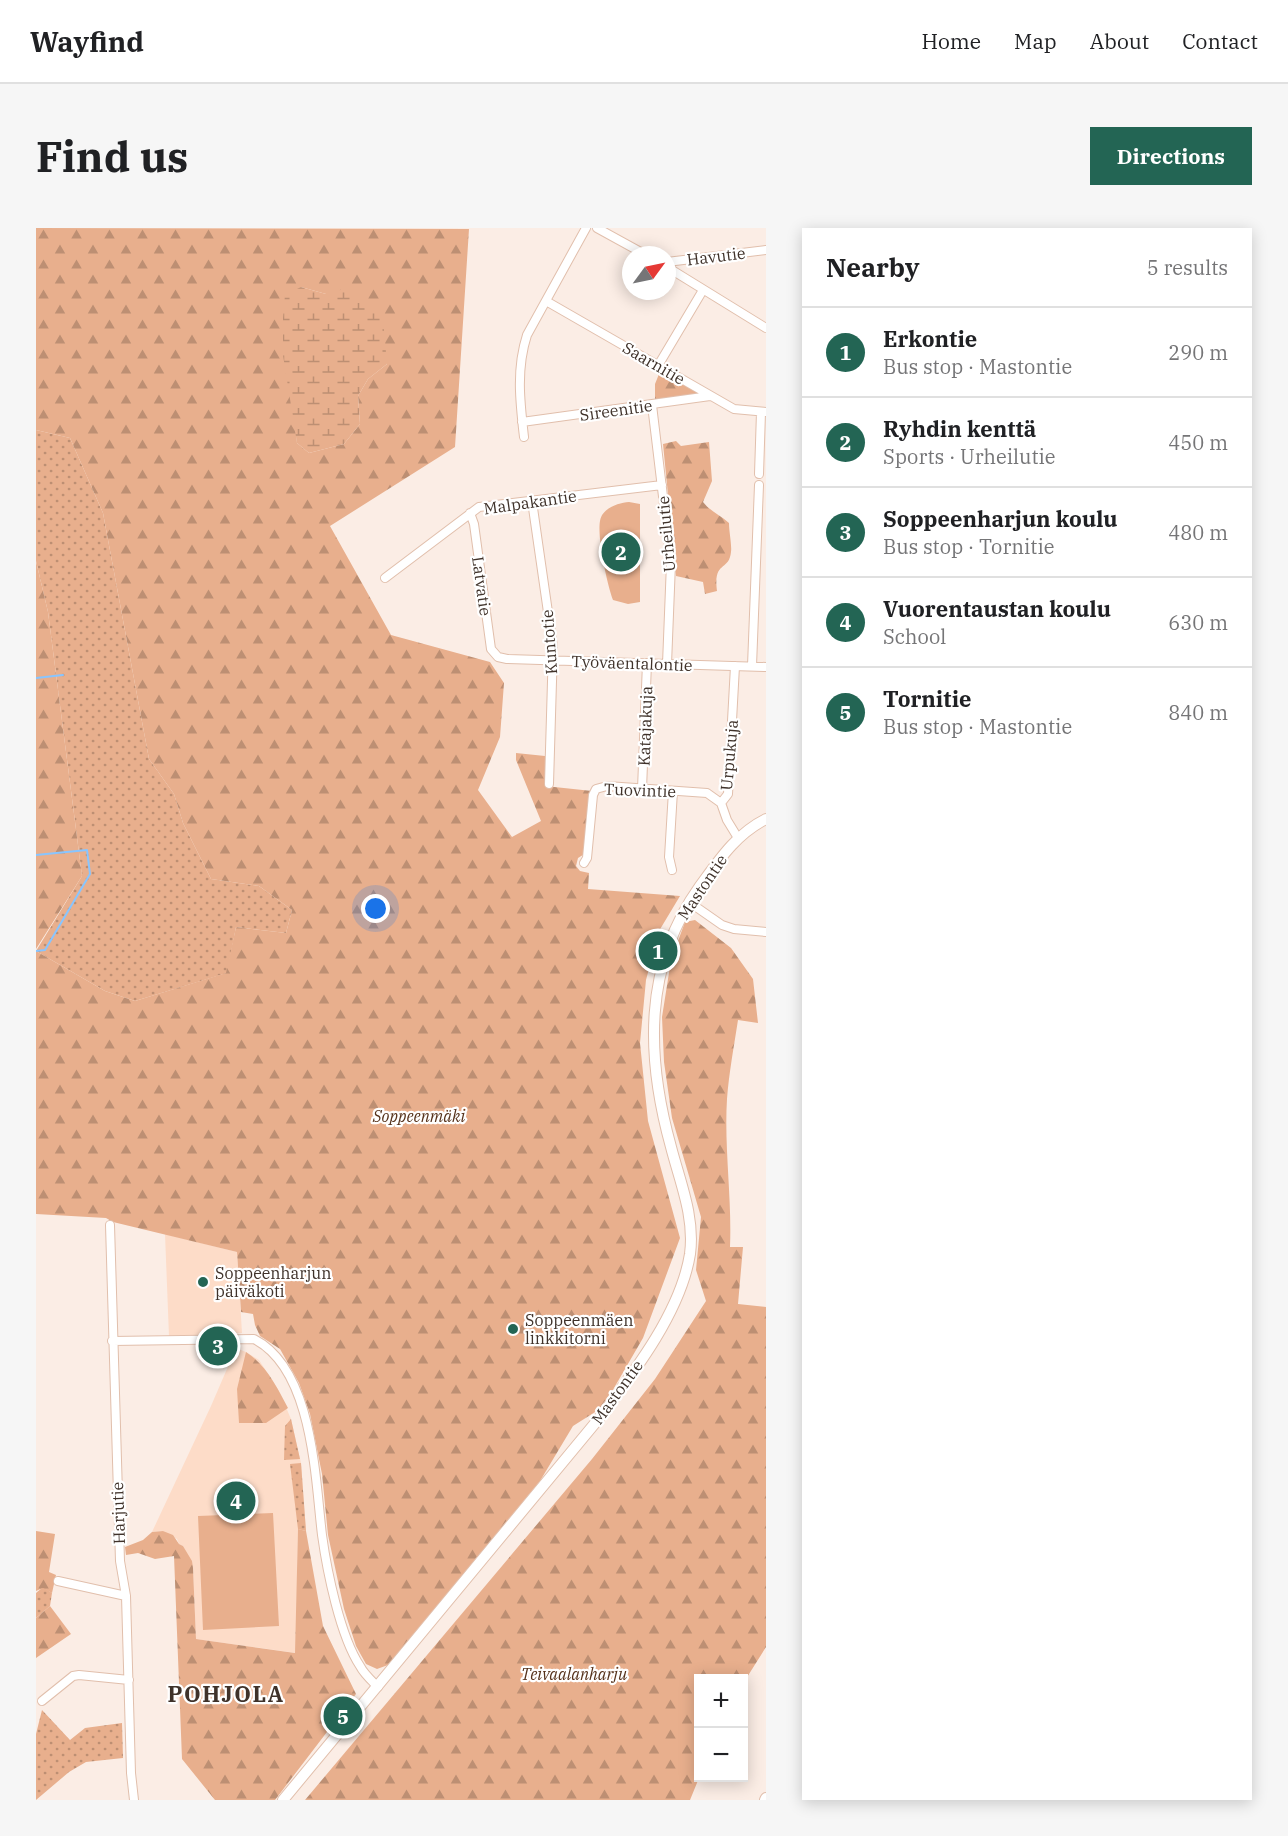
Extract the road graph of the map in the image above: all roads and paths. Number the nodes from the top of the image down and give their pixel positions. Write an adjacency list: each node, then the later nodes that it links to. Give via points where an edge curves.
1 (586, 228): 8 (street)
2 (597, 228): 3 (street)
3 (630, 246)
4 (766, 250): 5 (street, Havutie)
5 (676, 261)
6 (676, 273): 7 (street)
7 (703, 290): 9 (street); 10 (street)
8 (546, 301): 10 (street, Saarnitie); 14 (street, via 522,352)
9 (766, 328)
10 (659, 364): 11 (street, Saarnitie)
11 (710, 396): 12 (street, Sireenitie); 13 (street, Saarnitie, via 734,409)
12 (652, 405): 14 (street, Sireenitie); 17 (street, Urheilutie)
13 (763, 412): 16 (street)
14 (522, 422): 15 (street)
15 (524, 437)
16 (759, 474)
17 (662, 485): 19 (street, Malpakantie); 25 (street, Urheilutie, via 671,563)
18 (759, 485): 27 (street)
19 (532, 501): 20 (street, Malpakantie, via 479,507); 23 (street, Kuntotie)
20 (470, 513): 21 (street, Malpakantie); 22 (street, Latvatie, via 491,649)
21 (385, 578)
22 (498, 657): 23 (street, Työväentalontie)
23 (553, 660): 24 (street, Työväentalontie); 29 (street, Kuntotie)
24 (647, 663): 25 (street, Työväentalontie); 30 (street, Katajakuja)
25 (667, 664): 26 (street, Työväentalontie)
26 (735, 666): 27 (street, Työväentalontie); 32 (street, Urpukuja, via 728,794)
27 (752, 666): 28 (street, Työväentalontie)
28 (766, 667)
29 (549, 784)
30 (642, 789): 31 (street, Tuovintie); 35 (street, Tuovintie, via 596,789)
31 (673, 791): 32 (street, Tuovintie, via 707,793); 36 (street, via 669,857)
32 (722, 803): 34 (street, Urpukuja)
33 (766, 819): 34 (main road, Mastontie)
34 (738, 838): 37 (main road, Mastontie)
35 (584, 863)
36 (672, 870)
37 (689, 902): 38 (street, via 722,925); 44 (main road, Mastontie, via 665,953 653,1021 660,1100 691,1224 690,1253 682,1282 656,1336 618,1394)
38 (766, 932)
39 (110, 1224): 40 (street, Harjutie)
40 (112, 1341): 42 (street, Harjutie, via 120,1561); 44 (street, via 254,1339 274,1355 292,1383 306,1423 315,1461 326,1556 345,1632 360,1668)
41 (58, 1581): 42 (street)
42 (126, 1596): 43 (street, Harjutie)
43 (129, 1680): 45 (street, via 73,1676); 46 (street, Harjutie)
44 (378, 1687): 47 (main road, Mastontie)
45 (42, 1701)
46 (134, 1800)
47 (283, 1800)

